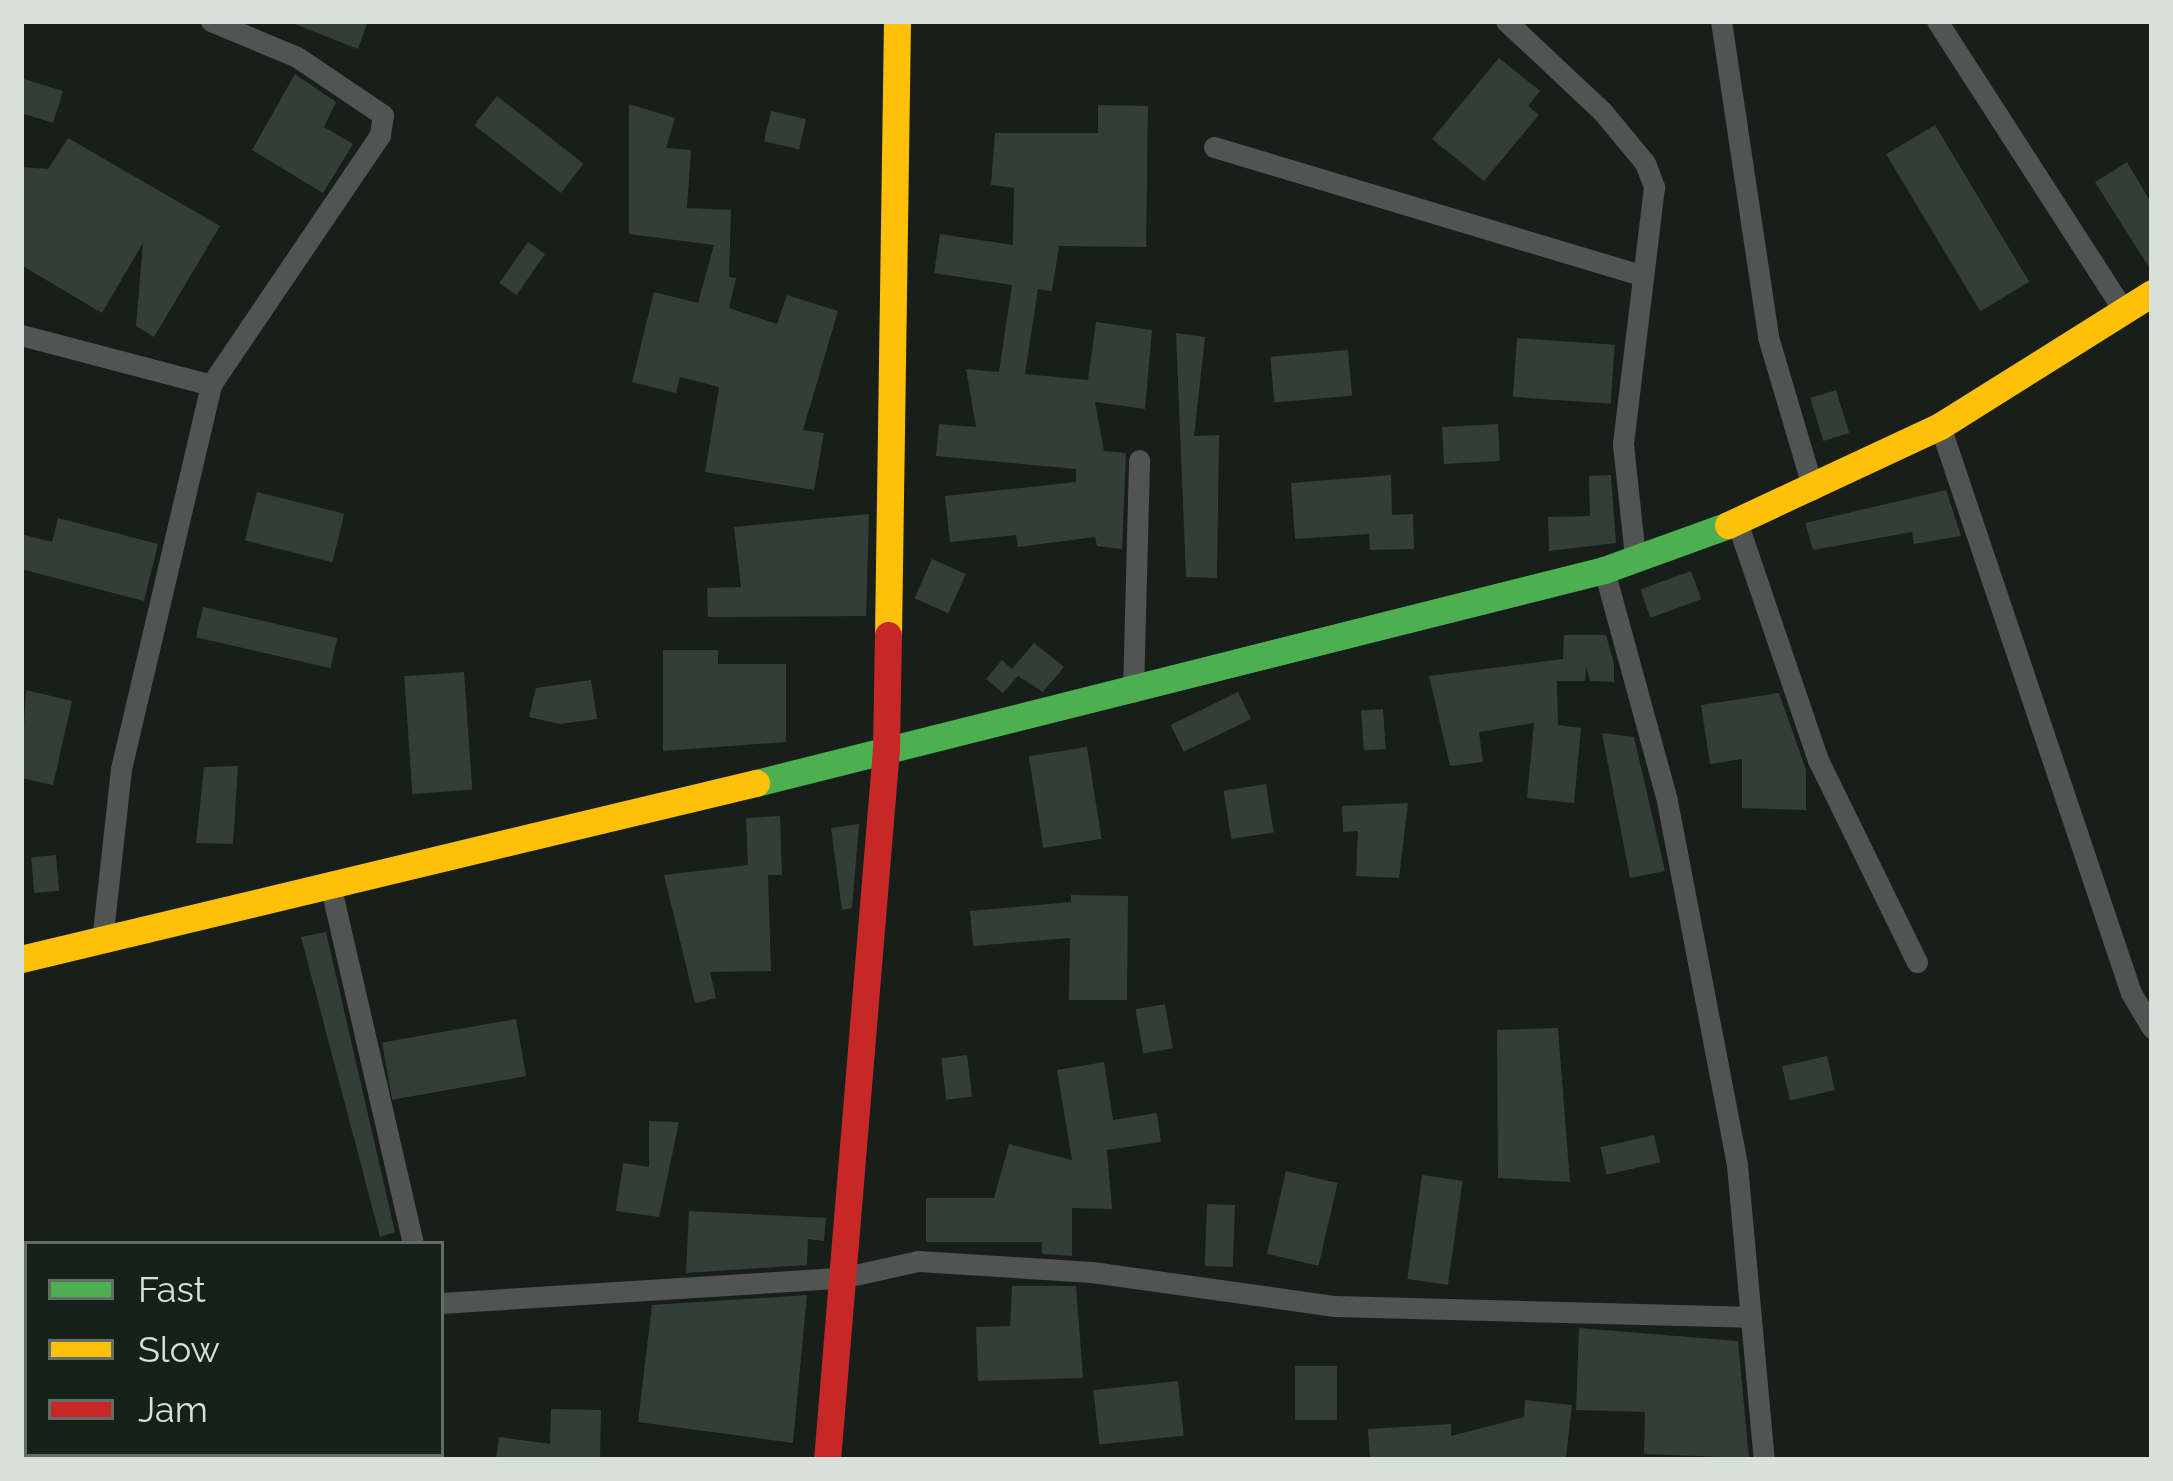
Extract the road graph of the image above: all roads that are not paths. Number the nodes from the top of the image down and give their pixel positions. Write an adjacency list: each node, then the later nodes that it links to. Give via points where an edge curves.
1 (211, 21): 11 (street, via 297,57 383,116 380,135)
2 (897, 21): 19 (street)
3 (1505, 21): 7 (street, via 1646,163 1654,187)
4 (1721, 21): 14 (street, via 1768,338)
5 (1937, 21): 9 (street)
6 (1214, 147): 7 (street)
7 (1643, 276): 16 (street, via 1622,444)
8 (2152, 293): 9 (street)
9 (2123, 310): 12 (street)
10 (21, 335): 11 (street)
11 (211, 385): 21 (street, via 121,769)
12 (1940, 426): 14 (street); 24 (street, via 2131,993)
13 (1138, 460): 18 (street)
14 (1813, 490): 15 (street)
15 (1737, 522): 16 (street); 23 (street, via 1818,760)
16 (1635, 557): 17 (street)
17 (1604, 570): 18 (street); 28 (street, via 1680,869 1737,1165)
18 (1133, 692): 19 (street)
19 (886, 749): 20 (street); 26 (street)
20 (330, 884): 21 (street); 25 (street)
21 (102, 940): 22 (street)
22 (21, 959)
23 (1917, 962)
24 (2152, 1028)
25 (412, 1241)
26 (841, 1278): 27 (street); 28 (street, via 918,1261 1092,1272 1335,1306); 29 (street)
27 (444, 1304)
28 (1748, 1317): 30 (street)
29 (827, 1460)
30 (1764, 1460)

